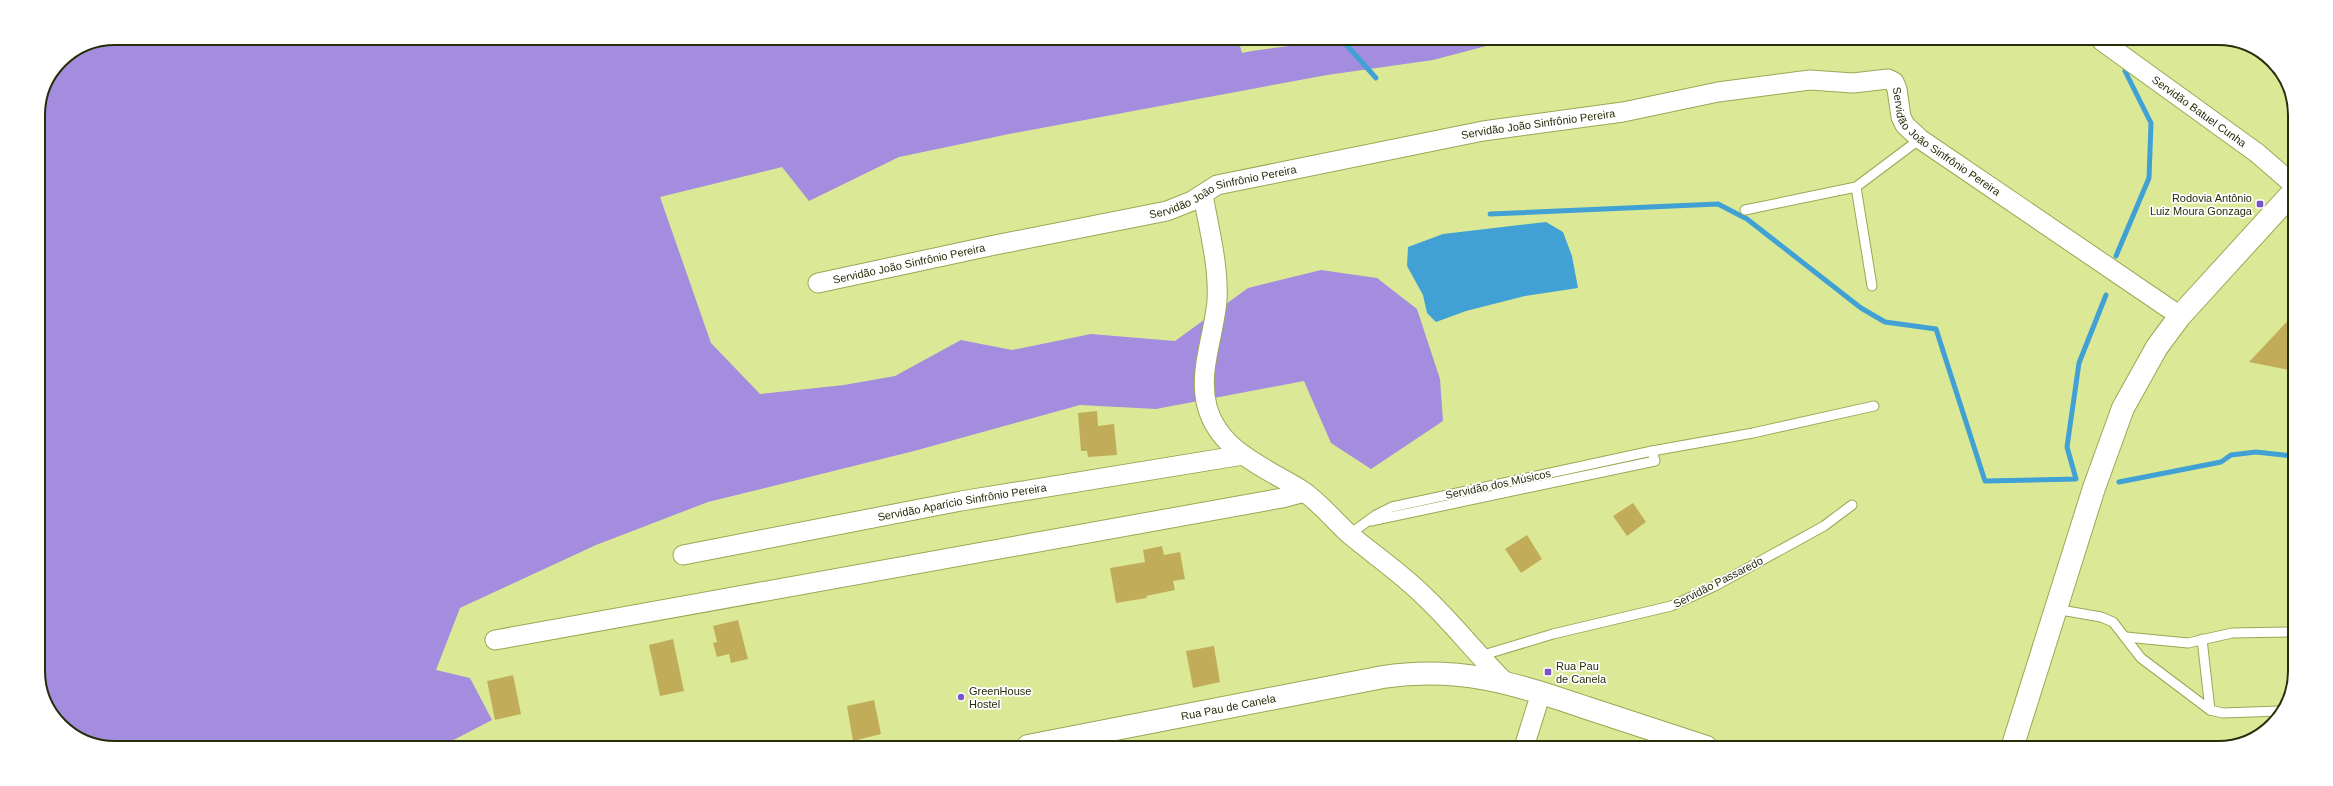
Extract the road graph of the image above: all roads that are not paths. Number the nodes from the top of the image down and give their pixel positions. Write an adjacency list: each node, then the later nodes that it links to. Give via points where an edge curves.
1 (2109, 45): 3 (street, Servidão Batuel Cunha)
2 (2128, 45): 3 (street)
3 (2129, 60): 5 (street, Servidão Batuel Cunha, via 2258,153)
4 (1920, 139): 6 (lane); 7 (street, Servidão João Sinfrônio Pereira, via 1901,116 1897,89 1894,82 1888,78 1853,83 1810,80 1718,92 1623,112 1483,131 1217,185); 12 (street, Servidão João Sinfrônio Pereira)
5 (2288, 180)
6 (1856, 187): 9 (lane); 11 (lane)
7 (1203, 195): 10 (street, Servidão João Sinfrônio Pereira, via 1167,211); 15 (street, via 1214,258 1217,294 1203,387 1212,421 1223,437)
8 (2288, 198): 12 (street)
9 (1745, 210)
10 (818, 283)
11 (1872, 286)
12 (2180, 316): 25 (street, via 2157,348 2123,408 2103,459)
13 (1874, 406): 14 (lane, Servidão dos Músicos, via 1753,433)
14 (1652, 451): 16 (lane, Servidão dos Músicos); 18 (lane, via 1654,461)
15 (1243, 455): 20 (street); 24 (street, Servidão Aparício Sinfrônio Pereira, via 962,501)
16 (1558, 472): 17 (lane, Servidão dos Músicos); 18 (lane)
17 (1512, 481): 19 (lane); 22 (lane, Servidão dos Músicos, via 1392,507)
18 (1560, 482): 19 (lane)
19 (1514, 491): 22 (lane)
20 (1304, 492): 23 (street); 28 (street)
21 (1852, 505): 30 (lane, Servidão Passaredo, via 1824,526 1715,586 1671,606 1553,634)
22 (1366, 522): 23 (lane, Servidão dos Músicos)
23 (1350, 534): 30 (street, via 1425,596)
24 (683, 555)
25 (2055, 609): 27 (lane, via 2101,617 2113,622); 38 (street)
26 (2288, 632): 29 (lane, via 2232,633)
27 (2126, 637): 29 (lane, via 2188,643); 33 (lane, via 2141,658)
28 (495, 640)
29 (2202, 640): 33 (lane)
30 (1478, 656): 31 (street)
31 (1506, 683): 32 (street, Rua Pau de Canela); 35 (street, Rua Pau de Canela, via 1450,673 1406,673)
32 (1541, 693): 36 (street); 37 (street, Rua Pau de Canela)
33 (2210, 710): 34 (lane, via 2222,713)
34 (2275, 711)
35 (1054, 741)
36 (1526, 741)
37 (1688, 741)
38 (2014, 741)

